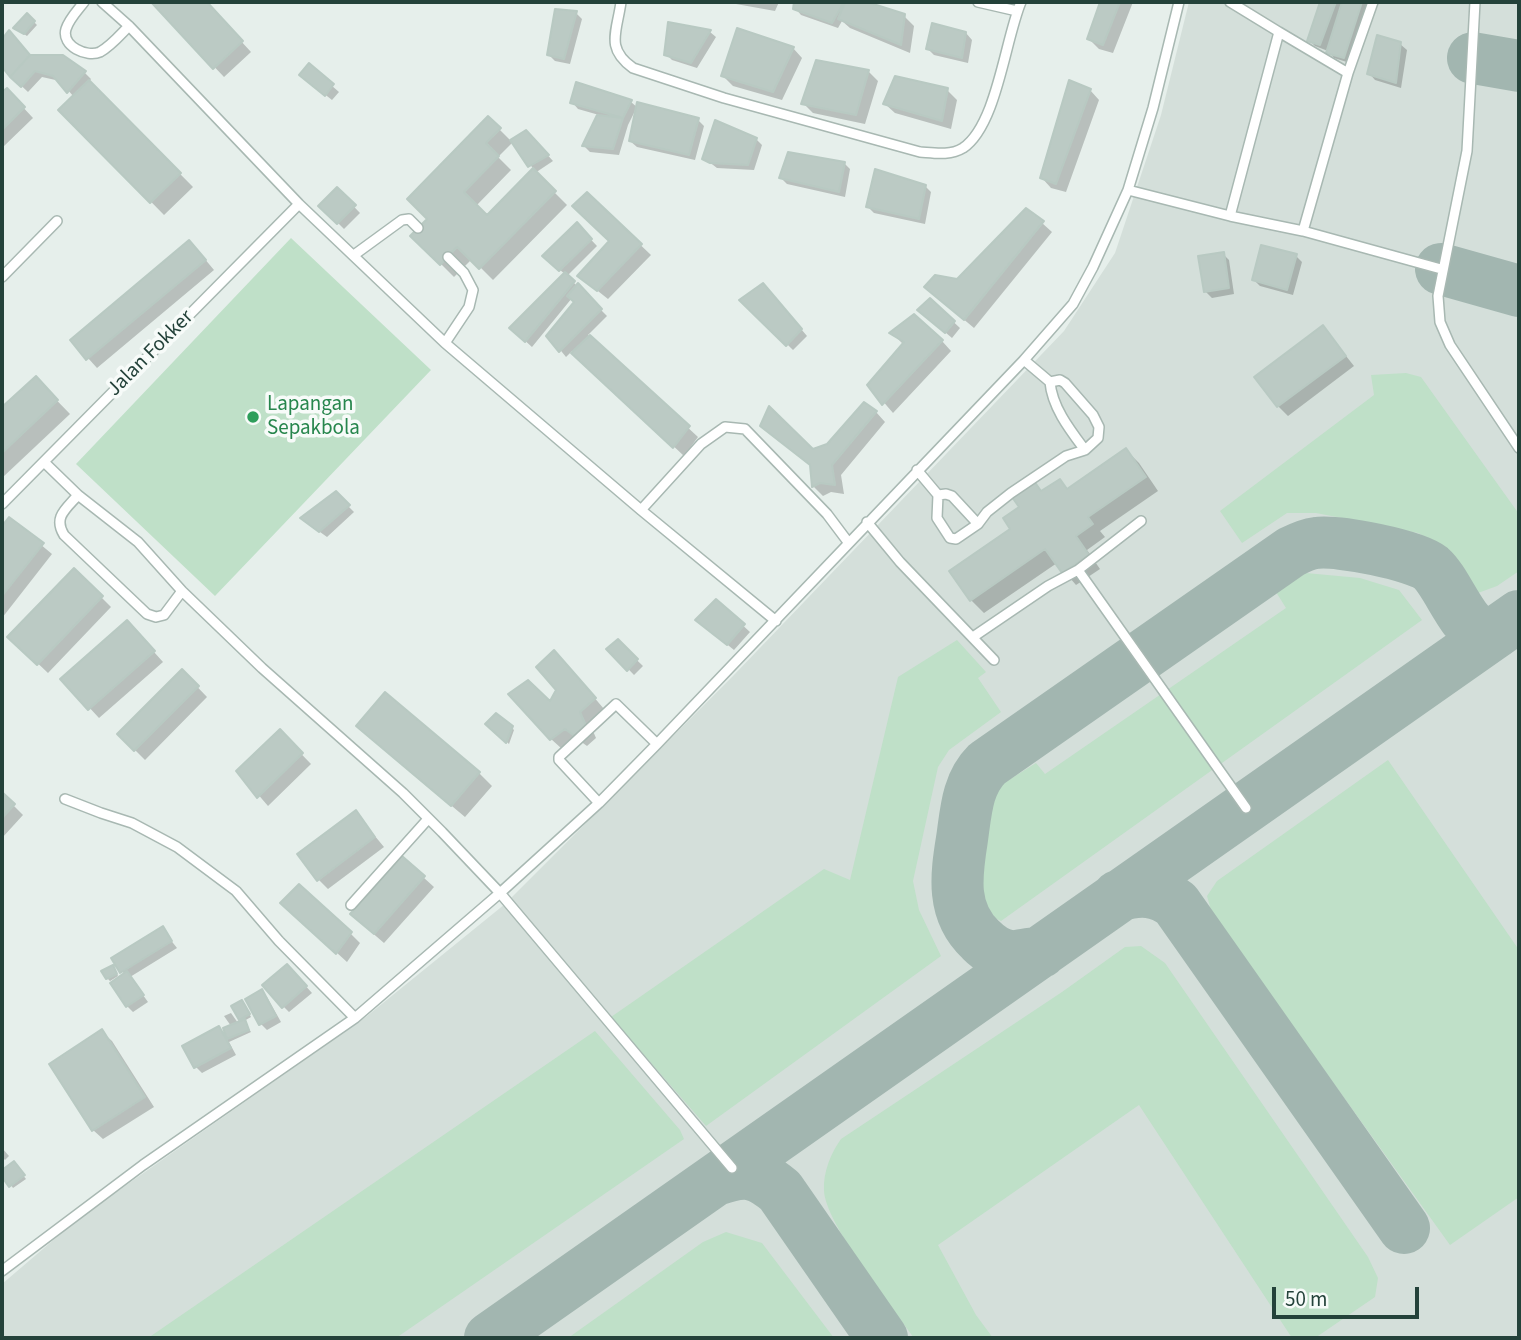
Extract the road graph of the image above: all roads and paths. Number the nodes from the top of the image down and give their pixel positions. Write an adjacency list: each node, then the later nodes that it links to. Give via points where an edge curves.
1 (84, 2): 10 (lane, via 66,29 71,46 91,54 99,52)
2 (102, 2): 10 (lane)
3 (621, 2): 9 (lane, via 614,47 633,68 920,152 946,153 963,147 978,132 996,89)
4 (978, 2): 9 (lane)
5 (1179, 2): 13 (lane)
6 (1230, 2): 11 (lane)
7 (1373, 2): 12 (lane)
8 (1475, 2): 21 (lane, via 1467,151)
9 (1019, 6)
10 (129, 26): 14 (lane)
11 (1279, 32): 12 (lane); 15 (lane)
12 (1348, 74): 18 (lane)
13 (1128, 190): 15 (lane); 24 (lane, via 1073,304)
14 (299, 204): 19 (lane); 28 (lane, Jalan Fokker)
15 (1230, 216): 18 (lane)
16 (57, 221): 22 (lane)
17 (418, 228): 19 (lane, via 409,219 402,220)
18 (1303, 231): 21 (lane)
19 (354, 255): 23 (lane)
20 (448, 257): 23 (lane, via 473,290 470,307)
21 (1441, 269): 26 (lane, via 1438,296 1445,334)
22 (2, 276)
23 (445, 343): 33 (lane)
24 (1024, 360): 25 (lane); 29 (lane)
25 (1050, 382): 27 (lane, via 1057,408); 27 (lane, via 1065,383 1093,415 1098,438)
26 (1519, 448)
27 (1085, 450): 36 (lane, via 1066,456 1011,493)
28 (44, 462): 30 (lane); 32 (lane, Jalan Fokker)
29 (917, 470): 31 (lane); 35 (lane)
30 (78, 495): 39 (lane, via 138,542); 39 (lane, via 60,516 64,535 148,614 164,615)
31 (938, 495): 36 (lane, via 952,496); 36 (lane, via 937,518 950,538 960,537)
32 (2, 504)
33 (641, 510): 37 (lane, via 701,444 725,427 745,429); 40 (lane)
34 (1141, 521): 38 (lane)
35 (867, 522): 37 (lane); 41 (lane)
36 (978, 524)
37 (848, 542): 40 (lane)
38 (1077, 570): 41 (lane); 46 (lane)
39 (182, 591): 47 (lane)
40 (776, 621): 43 (lane)
41 (973, 637): 42 (lane)
42 (995, 660)
43 (657, 744): 45 (lane); 45 (lane, via 616,705 559,757)
44 (65, 799): 50 (lane, via 132,822 177,847 236,891)
45 (599, 803): 48 (lane)
46 (1246, 808)
47 (428, 819): 48 (lane); 49 (lane)
48 (500, 893): 50 (lane); 51 (lane)
49 (351, 905)
50 (355, 1018): 52 (lane, via 143,1165)
51 (732, 1168)
52 (2, 1271)

